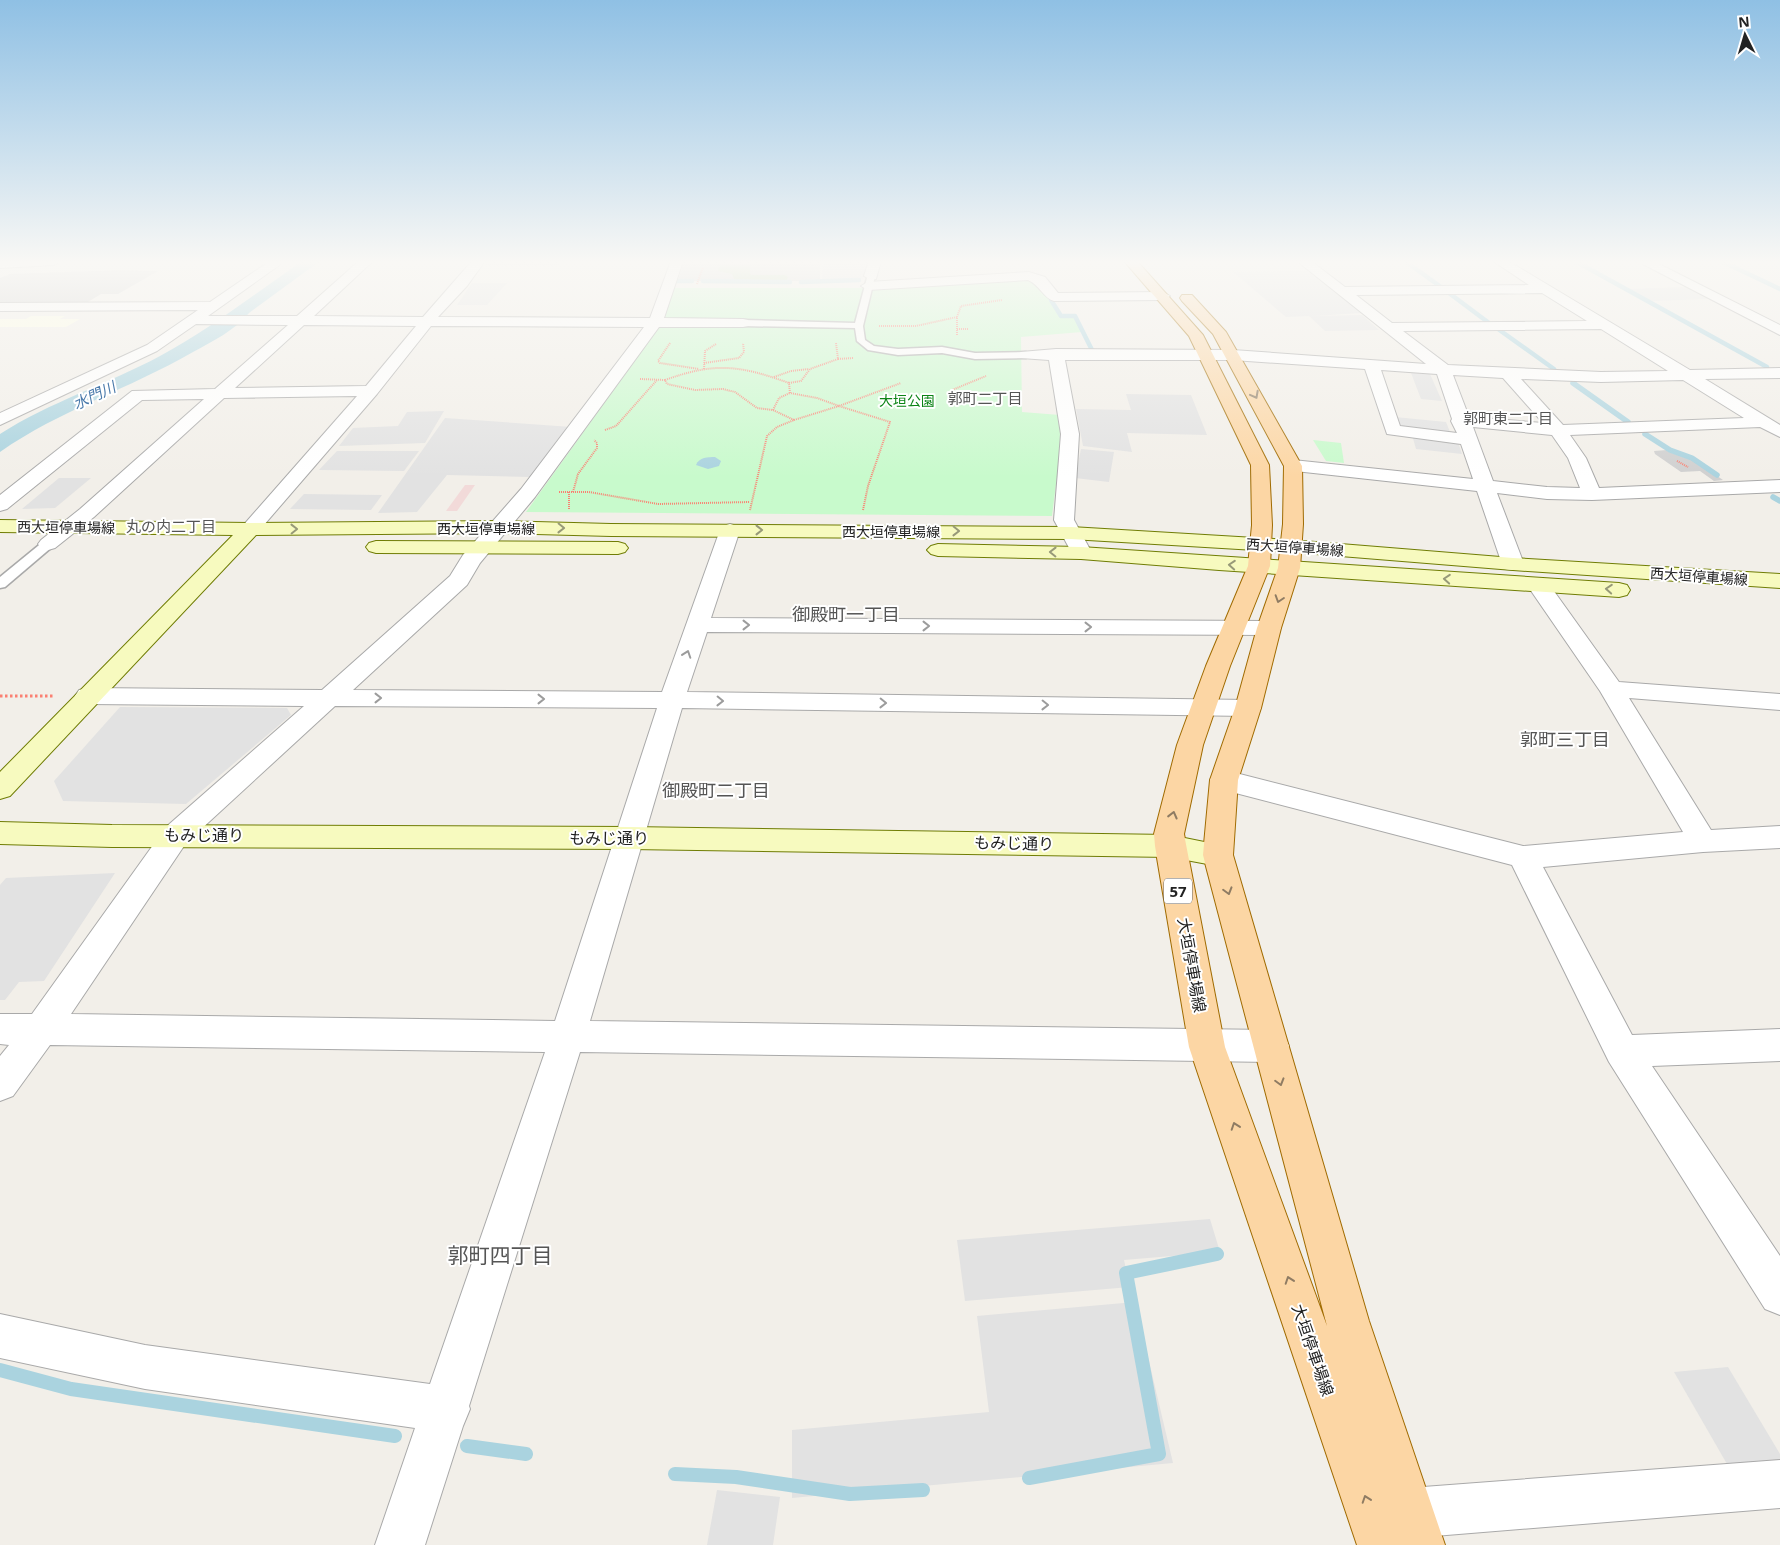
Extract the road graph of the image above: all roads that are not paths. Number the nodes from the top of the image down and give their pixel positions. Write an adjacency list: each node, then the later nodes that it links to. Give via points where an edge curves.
1 (175, 333): 20 (street, via 152,348)
2 (286, 333): 19 (street)
3 (417, 333): 18 (street)
4 (647, 333): 33 (street)
5 (860, 333): 12 (lane, via 861,341 872,348 898,352 942,350 991,356)
6 (1194, 333): 11 (main road, 大垣停車場線 / 57)
7 (1219, 333): 11 (main road, 大垣停車場線 / 57)
8 (1398, 333): 14 (street)
9 (1621, 333): 17 (street)
10 (1056, 354): 11 (street); 12 (street); 34 (street, via 1070,434 1064,520)
11 (1219, 354): 13 (street); 26 (main road, 大垣停車場線 / 57, one-way to 26); 41 (main road, 大垣停車場線 / 57, via 1260,465)
12 (1026, 355)
13 (1371, 364): 14 (street); 25 (street, via 1393,430)
14 (1442, 369): 16 (street); 21 (street)
15 (1780, 373): 17 (street)
16 (1508, 374): 17 (street); 23 (street)
17 (1689, 376): 22 (street)
18 (371, 391): 19 (street); 35 (street)
19 (219, 394): 30 (street, via 138,395); 32 (street)
20 (0, 420)
21 (1460, 421): 23 (street); 25 (street)
22 (1764, 422): 23 (street); 24 (street)
23 (1558, 430): 29 (street, via 1577,458)
24 (1780, 432)
25 (1466, 438): 28 (street)
26 (1293, 466): 28 (street); 42 (main road, 大垣停車場線 / 57)
27 (1780, 486): 29 (street)
28 (1485, 488): 29 (street); 43 (street)
29 (1592, 494)
30 (0, 505)
31 (0, 526): 32 (main road, 西大垣停車場線)
32 (69, 527): 35 (main road, 西大垣停車場線); 38 (street)
33 (501, 527): 35 (main road, 西大垣停車場線, one-way to 33); 36 (main road, 西大垣停車場線, one-way to 36); 39 (street)
34 (1070, 533): 36 (main road, 西大垣停車場線, one-way to 34); 40 (street); 41 (main road, 西大垣停車場線)
35 (242, 537): 38 (main road, 西大垣停車場線); 39 (main road, 西大垣停車場線); 52 (main road)
36 (727, 540): 39 (main road, 西大垣停車場線); 40 (main road, 西大垣停車場線, one-way to 36); 48 (street)
37 (0, 544): 38 (main road, 西大垣停車場線)
38 (48, 544): 45 (lane)
39 (483, 548): 53 (street, via 459,580)
40 (1081, 553): 41 (main road, 西大垣停車場線, one-way to 40)
41 (1260, 555): 42 (main road, 西大垣停車場線); 49 (main road, 大垣停車場線 / 57)
42 (1290, 557): 43 (main road, 西大垣停車場線); 46 (main road, 西大垣停車場線, one-way to 42); 50 (main road, 大垣停車場線 / 57, one-way to 50)
43 (1513, 564): 44 (main road, 西大垣停車場線)
44 (1780, 581)
45 (0, 584)
46 (1538, 585): 47 (main road, 西大垣停車場線, one-way to 46); 51 (street)
47 (1780, 600)
48 (697, 625): 49 (street, one-way to 49); 54 (street, one-way to 48)
49 (1234, 628): 50 (street); 56 (main road, 大垣停車場線 / 57)
50 (1269, 628): 57 (main road, 大垣停車場線 / 57)
51 (1611, 689): 55 (street); 64 (street)
52 (88, 696): 53 (street); 59 (main road)
53 (330, 698): 54 (street, one-way to 54); 61 (street)
54 (672, 700): 56 (street, one-way to 56); 63 (street)
55 (1780, 702)
56 (1204, 707): 57 (street); 65 (main road, 大垣停車場線 / 57, one-way to 56, via 1168,834 1190,745)
57 (1248, 708): 58 (main road, 大垣停車場線 / 57)
58 (1224, 780): 66 (main road, 大垣停車場線 / 57); 67 (street)
59 (0, 788)
60 (0, 833): 61 (main road, もみじ通り)
61 (176, 834): 63 (main road, もみじ通り); 69 (street)
62 (1780, 837): 64 (street)
63 (630, 838): 65 (main road, もみじ通り); 70 (street)
64 (1703, 840): 67 (street)
65 (1170, 846): 66 (main road, もみじ通り); 73 (main road, 大垣停車場線 / 57)
66 (1218, 854): 72 (main road, 大垣停車場線 / 57, one-way to 72)
67 (1523, 857): 74 (street)
68 (0, 1029): 69 (street)
69 (41, 1030): 70 (street); 75 (street)
70 (567, 1038): 73 (street); 78 (street)
71 (1780, 1045): 74 (street)
72 (1271, 1046): 73 (street); 80 (main road, 大垣停車場線 / 57, one-way to 80)
73 (1207, 1047): 80 (main road, 大垣停車場線 / 57, one-way to 73)
74 (1622, 1051): 76 (street)
75 (0, 1084)
76 (1780, 1294)
77 (0, 1336): 78 (street, via 145,1367)
78 (446, 1408): 81 (street)
79 (1780, 1484): 80 (street)
80 (1404, 1534)
81 (400, 1545)

